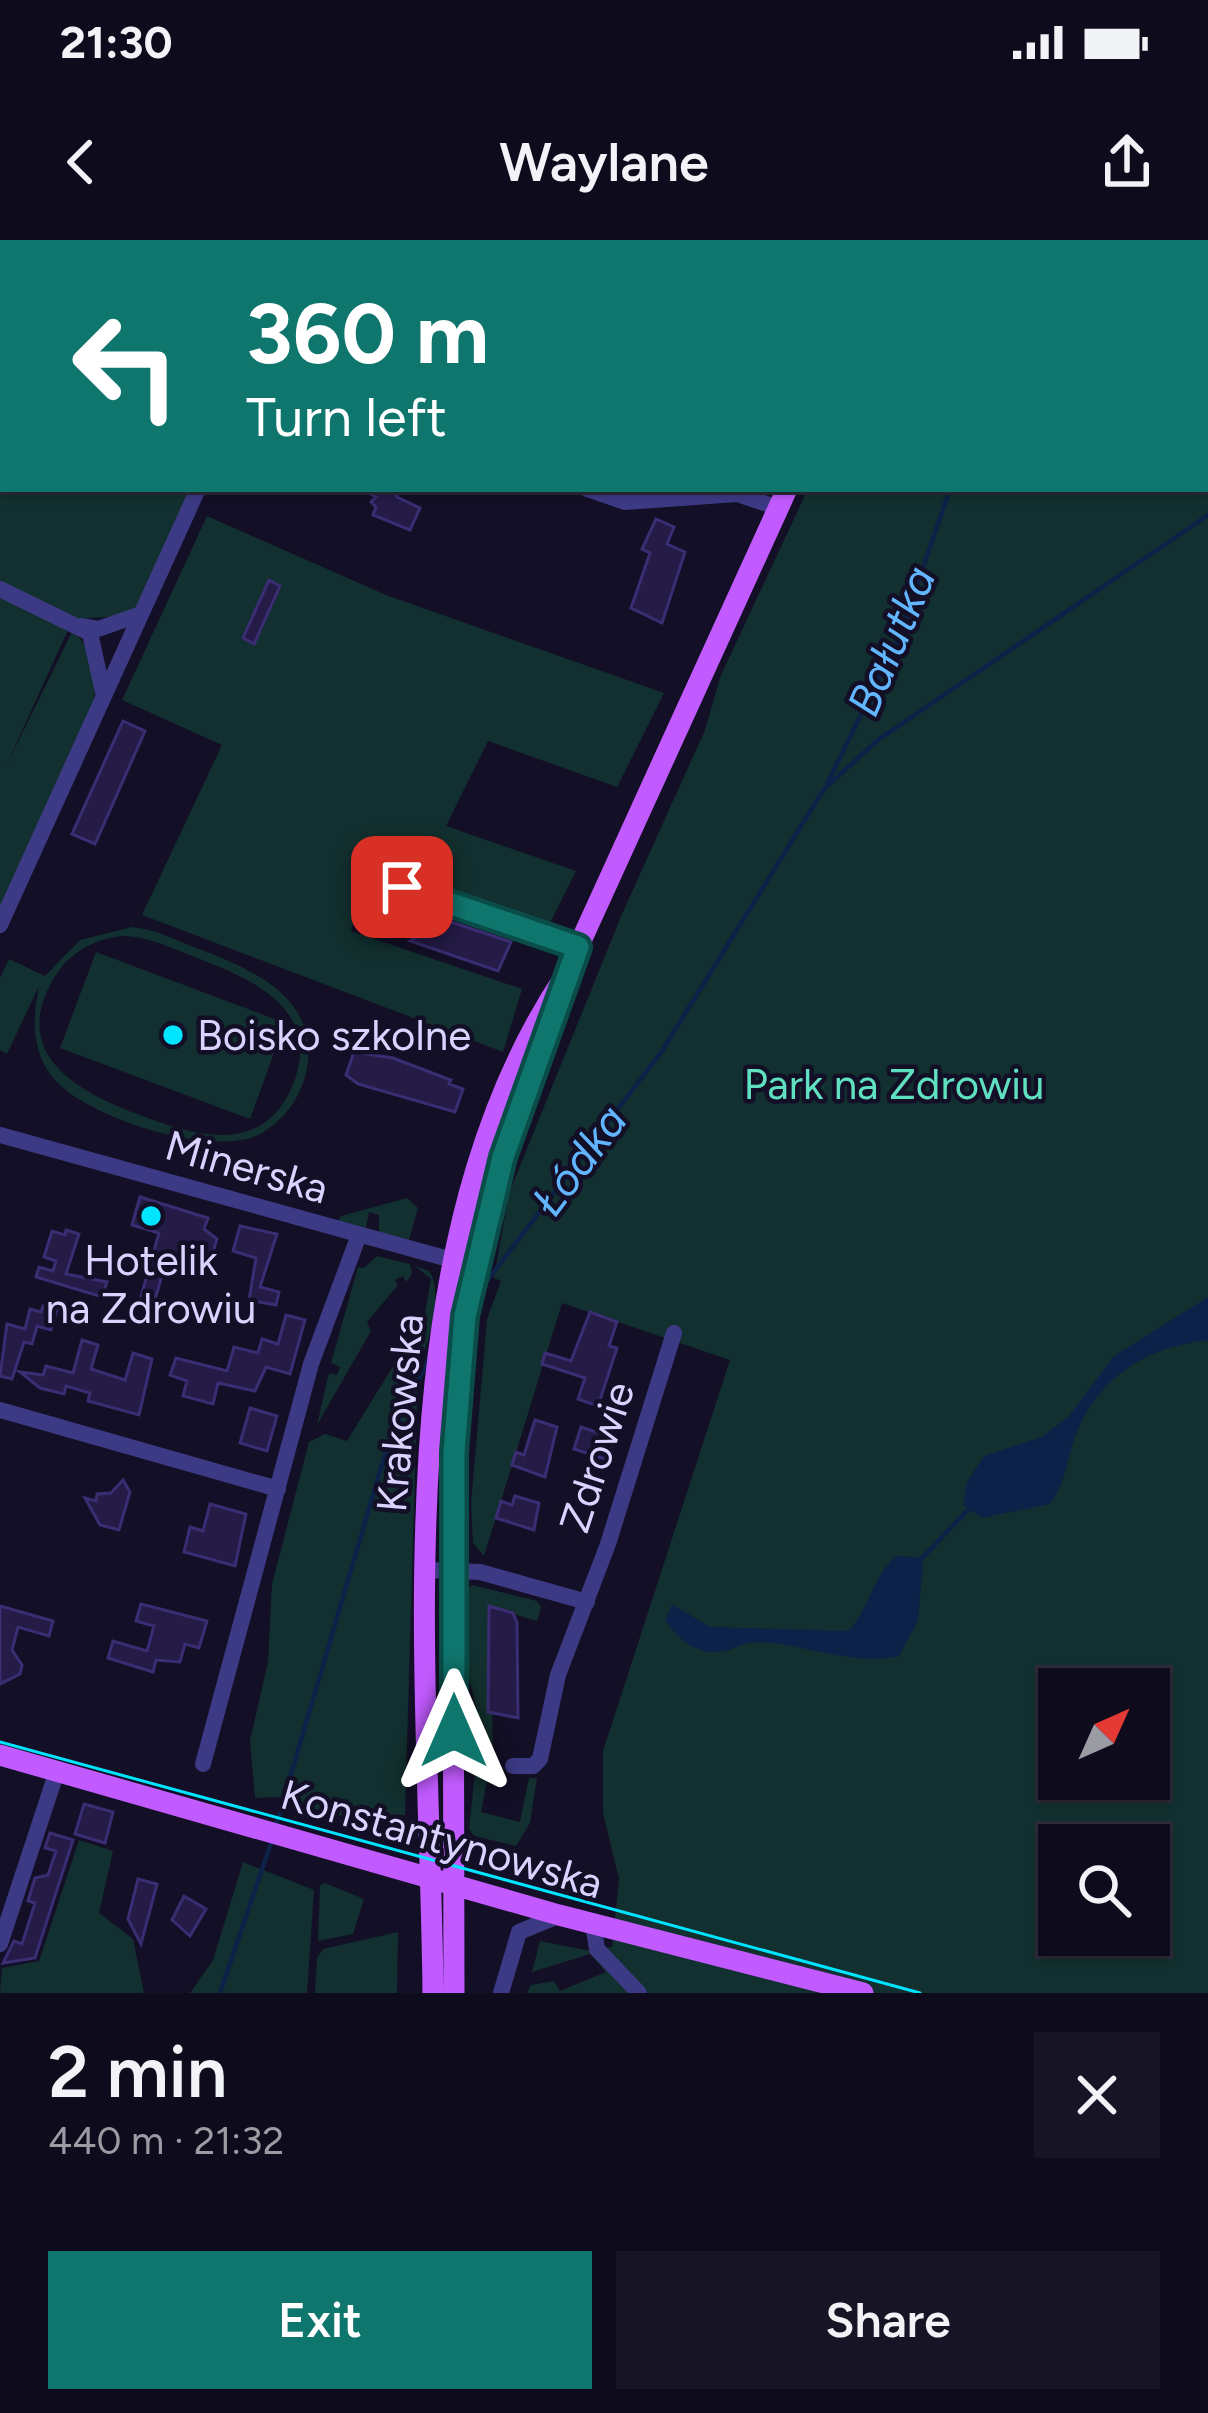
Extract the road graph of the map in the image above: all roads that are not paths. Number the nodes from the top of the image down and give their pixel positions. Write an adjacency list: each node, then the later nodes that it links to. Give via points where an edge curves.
1 (197, 492): 5 (street)
2 (596, 492): 3 (street, via 625,502)
3 (783, 499): 12 (main road, Krakowska)
4 (0, 589): 6 (street)
5 (142, 613): 6 (street, via 98,629); 7 (street)
6 (80, 626): 7 (street, via 94,644)
7 (104, 697): 10 (street)
8 (382, 880): 9 (street)
9 (402, 887): 11 (street, via 392,920); 12 (street)
10 (0, 925)
11 (412, 929)
12 (578, 947): 15 (main road, Krakowska, via 498,1114)
13 (0, 1135): 14 (street, Minerska)
14 (359, 1235): 15 (street, Minerska); 19 (street, Krakowska, via 311,1364)
15 (467, 1269): 16 (main road, Krakowska)
16 (454, 1323): 20 (main road, Krakowska, via 437,1370); 21 (main road, Krakowska)
17 (674, 1333): 22 (street, Zdrowie)
18 (0, 1410): 19 (street)
19 (278, 1489): 24 (street, Krakowska)
20 (428, 1570): 21 (street); 27 (main road, Krakowska)
21 (453, 1570): 22 (street); 28 (main road, Krakowska)
22 (586, 1602): 25 (street, Zdrowie, via 539,1760)
23 (0, 1755): 26 (main road, Konstantynowska)
24 (202, 1763)
25 (513, 1766)
26 (58, 1771): 27 (main road, Konstantynowska); 31 (street)
27 (429, 1878): 28 (main road, Konstantynowska); 33 (main road, Krakowska)
28 (454, 1885): 29 (main road, Konstantynowska); 34 (main road, Krakowska)
29 (560, 1915): 30 (main road, Konstantynowska); 35 (street, via 517,1935)
30 (593, 1924): 32 (street, via 597,1949); 36 (main road, Konstantynowska)
31 (0, 1944)
32 (627, 1989)
33 (433, 1993)
34 (454, 1993)
35 (501, 1993)
36 (863, 1993)

